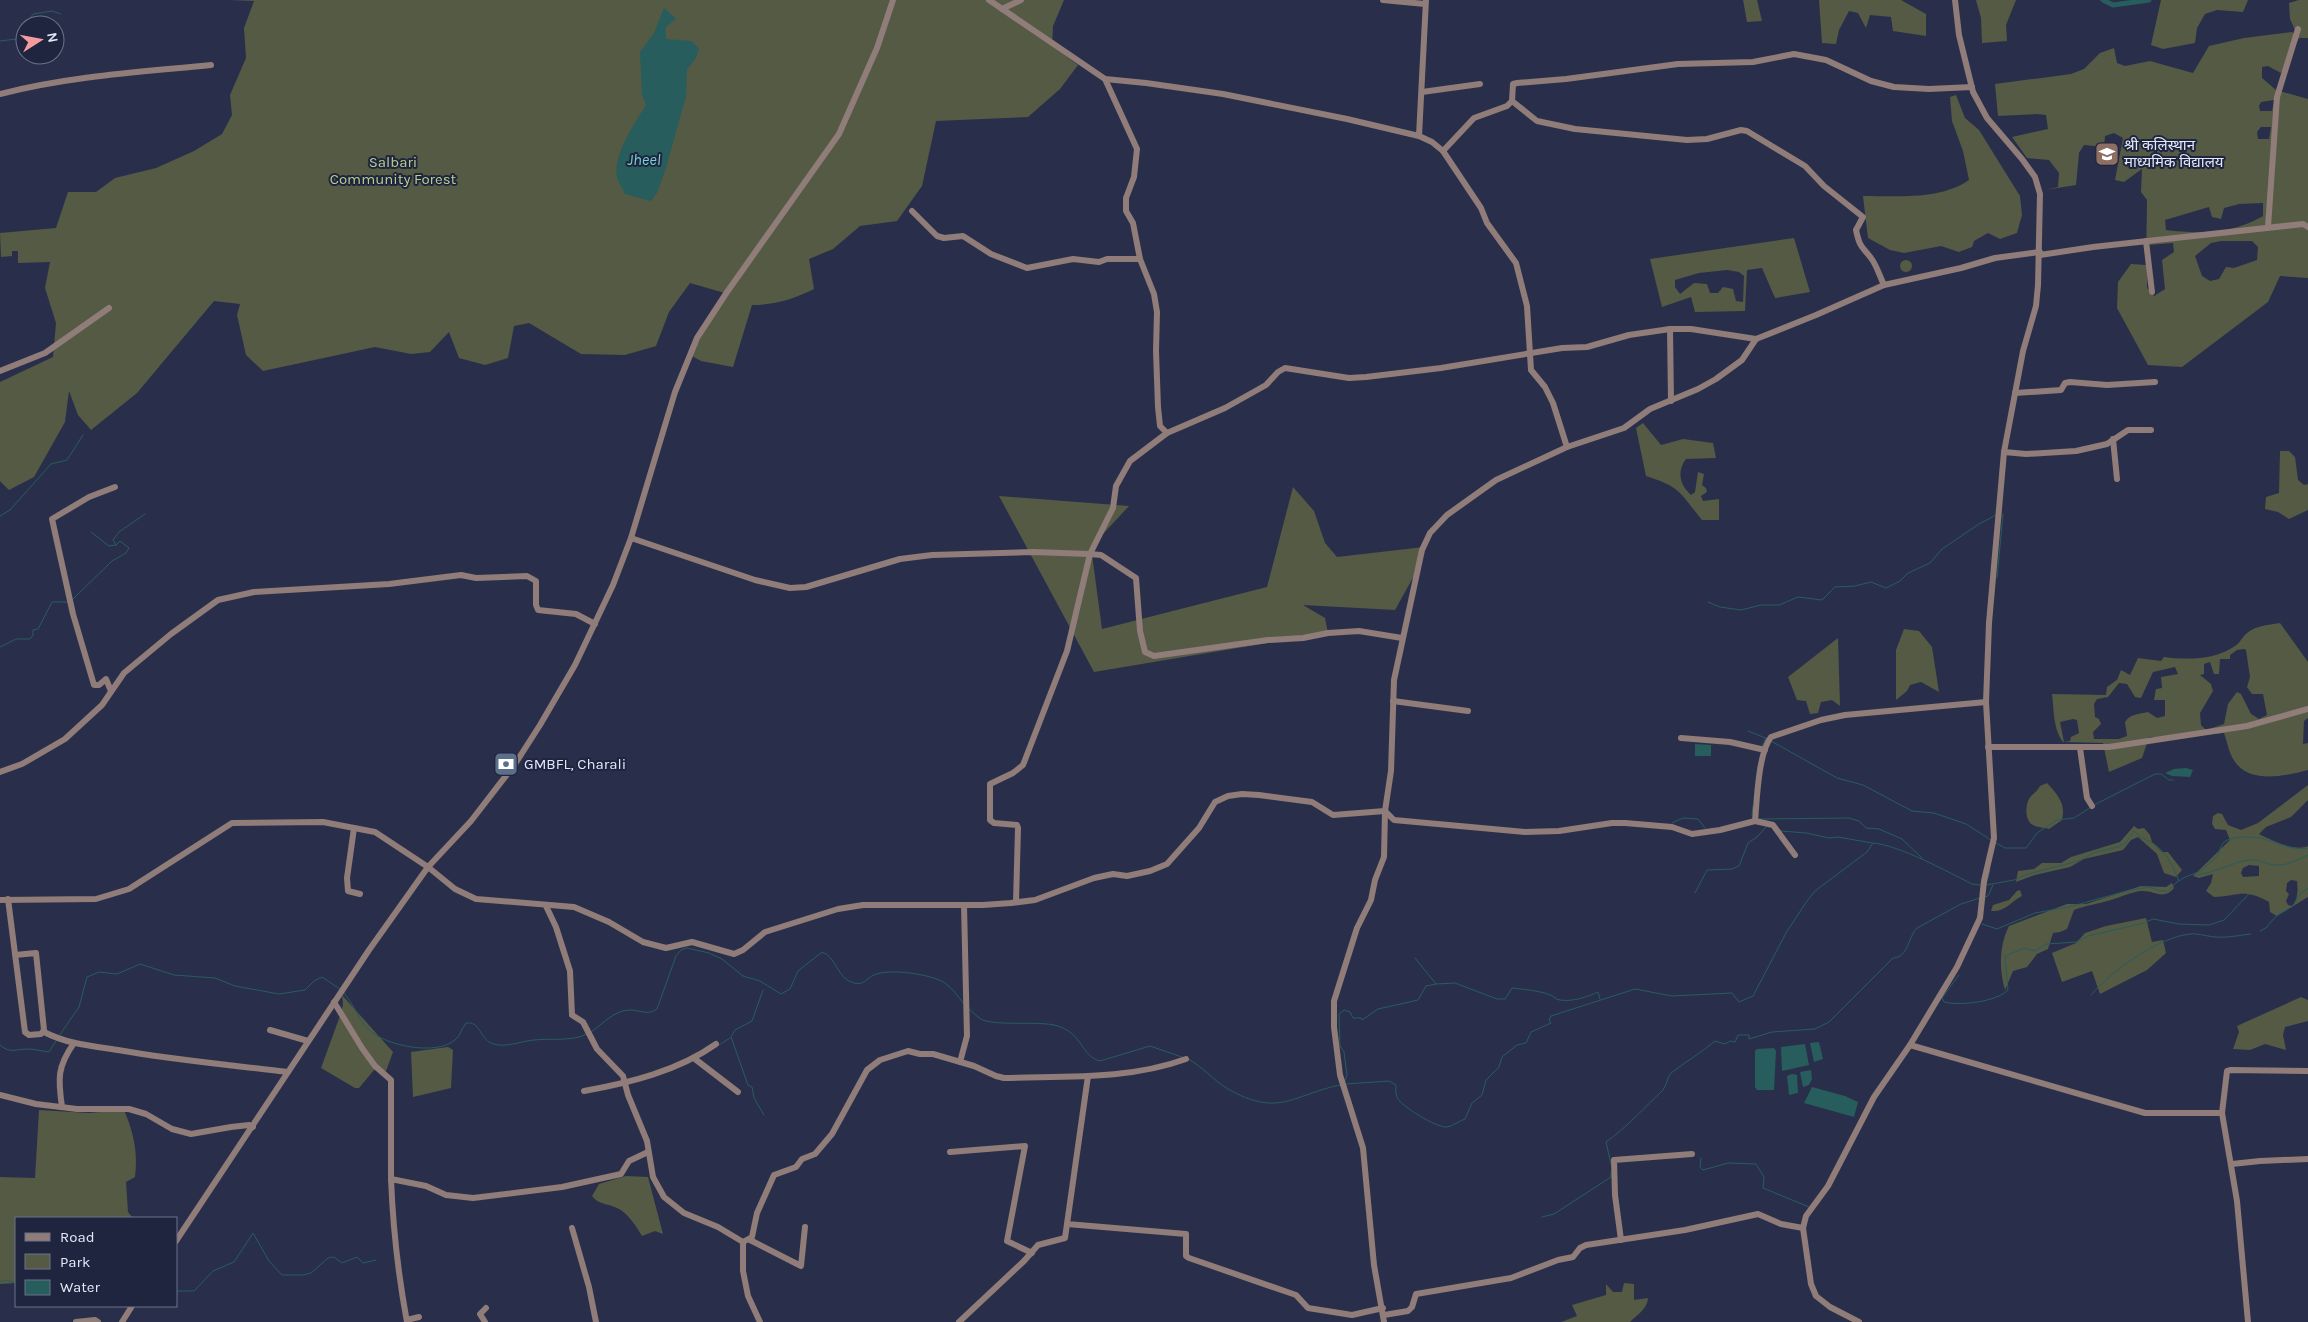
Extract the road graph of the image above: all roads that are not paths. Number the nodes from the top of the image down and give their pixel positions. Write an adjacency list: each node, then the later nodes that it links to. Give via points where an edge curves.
1 (893, 0): 41 (street, via 877,48 839,134 697,338 675,392)
2 (989, 0): 7 (street)
3 (1021, 0): 7 (street)
4 (1383, 0): 6 (street)
5 (1955, 0): 12 (street, via 1959,35)
6 (1425, 2): 13 (street)
7 (1002, 9): 10 (street)
8 (2298, 29): 20 (street, via 2277,97)
9 (211, 65): 14 (street, via 82,77)
10 (1105, 79): 16 (street, via 1224,94); 23 (street, via 1137,149 1126,211 1133,223)
11 (1480, 84): 13 (street)
12 (1972, 87): 15 (street, via 1894,87 1821,58 1794,54 1753,62 1678,64 1517,82 1513,84); 22 (street, via 1987,118 2035,177 2040,194)
13 (1422, 92): 16 (street)
14 (0, 94)
15 (1512, 101): 17 (street, via 1474,118); 24 (street, via 1537,121 1575,129 1687,140 1707,139 1741,130 1754,135 1805,166 1863,217 1856,230 1859,242 1872,259)
16 (1419, 136): 17 (street)
17 (1443, 151): 29 (street, via 1516,263 1527,306)
18 (912, 211): 23 (street, via 937,236 963,236 991,254 1027,268 1073,260)
19 (2308, 226): 20 (street)
20 (2268, 227): 21 (street)
21 (2146, 241): 22 (street); 25 (street)
22 (2040, 254): 24 (street, via 1995,258); 32 (street, via 2036,306)
23 (1140, 259): 35 (street, via 1154,294 1157,312 1158,407 1160,426)
24 (1884, 285): 28 (street)
25 (2152, 292)
26 (109, 308): 30 (street, via 45,353)
27 (1670, 329): 28 (street); 29 (street, via 1629,335 1587,347); 33 (street)
28 (1756, 339): 33 (street, via 1742,360 1730,370 1698,390)
29 (1529, 354): 35 (street, via 1349,378 1285,368 1266,385 1233,403); 37 (street, via 1531,370 1554,403)
30 (0, 371)
31 (2155, 382): 32 (street, via 2107,385 2070,382 2065,383 2061,390)
32 (2015, 393): 38 (street)
33 (1671, 401): 37 (street, via 1650,409 1624,428)
34 (2150, 430): 36 (street, via 2128,430)
35 (1167, 432): 42 (street, via 1130,461 1116,486 1113,508)
36 (2113, 439): 38 (street, via 2107,444 2067,452); 39 (street)
37 (1567, 447): 44 (street, via 1496,480 1447,515 1430,533 1422,550)
38 (2004, 452): 47 (street, via 1989,623)
39 (2117, 479)
40 (115, 487): 45 (street, via 89,497 52,520 73,614 94,685 106,679)
41 (631, 538): 42 (street, via 755,580 790,588 806,587 900,559 932,555); 43 (street)
42 (1090, 554): 44 (street, via 1101,555 1136,578 1140,631 1145,652 1154,656 1352,631); 64 (street, via 1067,651 1023,765 990,784 990,820 1018,828)
43 (595, 624): 45 (street, via 576,614 538,610 536,580 528,576 476,578 462,575 390,584 254,592 218,600 124,673); 60 (street, via 515,764 471,821)
44 (1402, 638): 46 (street)
45 (111, 691): 54 (street, via 102,705 65,739 22,764)
46 (1393, 701): 49 (street); 56 (street, via 1391,771)
47 (1986, 702): 51 (street); 53 (street, via 1845,715 1770,739)
48 (2308, 709): 52 (street, via 2211,733)
49 (1468, 711)
50 (1681, 738): 53 (street, via 1730,742)
51 (1988, 747): 52 (street); 74 (street, via 1993,841 1979,923 1957,967)
52 (2080, 748): 55 (street, via 2087,798)
53 (1765, 750): 57 (street)
54 (0, 772)
55 (2092, 806)
56 (1385, 811): 57 (street, via 1394,820 1525,832 1625,823 1672,827 1692,834); 64 (street, via 1333,815 1312,802 1259,795 1228,796 1215,802 1199,828 1167,864 1133,875 1113,874 1094,878 1035,900); 104 (street, via 1384,857 1334,1001 1340,1075 1363,1148 1374,1265)
57 (1755, 816): 59 (street, via 1773,826)
58 (354, 828): 60 (street, via 375,832); 61 (street, via 348,891); 62 (street, via 323,822 232,823 129,889 96,899)
59 (1795, 855)
60 (428, 868): 66 (street, via 455,889 476,899); 68 (street)
61 (360, 894)
62 (8, 899): 63 (street); 67 (street)
63 (0, 900)
64 (1016, 902): 65 (street)
65 (964, 905): 66 (street, via 863,905 838,909 765,932 734,954 692,942 666,948 643,942 574,907); 77 (street, via 967,1036)
66 (546, 906): 81 (street, via 570,971 572,1015 583,1022 591,1040 623,1076)
67 (15, 955): 70 (street, via 25,1032 29,1035); 70 (street, via 36,954)
68 (334, 1002): 71 (street); 93 (street, via 375,1066 392,1080)
69 (270, 1030): 71 (street)
70 (44, 1032): 72 (street)
71 (308, 1041): 79 (street)
72 (74, 1043): 79 (street, via 142,1056); 85 (street, via 59,1070)
73 (716, 1044): 75 (street)
74 (1910, 1045): 86 (street, via 2145,1113); 97 (street, via 1874,1097 1828,1186 1806,1216)
75 (695, 1059): 81 (street); 83 (street)
76 (1186, 1059): 80 (street, via 1143,1072)
77 (960, 1062): 80 (street, via 1004,1078); 100 (street, via 908,1051 880,1060 867,1070 832,1134 815,1154 774,1175 757,1213 752,1237)
78 (2308, 1071): 86 (street, via 2236,1069 2227,1072)
79 (288, 1072): 87 (street)
80 (1088, 1076): 94 (street)
81 (626, 1084): 82 (street); 88 (street)
82 (584, 1091)
83 (738, 1092)
84 (0, 1095): 85 (street)
85 (62, 1107): 87 (street, via 129,1109 146,1114 172,1130 191,1134 231,1126)
86 (2222, 1113): 92 (street)
87 (254, 1127): 98 (street)
88 (648, 1152): 93 (street, via 629,1161 621,1174 562,1187 473,1198 446,1195 426,1186); 100 (street, via 654,1177 664,1196 684,1212)
89 (950, 1152): 101 (street, via 1025,1146 1007,1241)
90 (1692, 1154): 99 (street, via 1614,1160)
91 (2308, 1159): 92 (street)
92 (2232, 1164): 115 (street)
93 (391, 1178): 106 (street, via 393,1236)
94 (1068, 1224): 101 (street, via 1065,1238 1038,1245); 104 (street, via 1186,1234 1188,1258 1296,1295 1308,1308 1352,1315)
95 (805, 1227): 100 (street, via 801,1266)
96 (572, 1228): 111 (street)
97 (1803, 1228): 99 (street, via 1781,1224 1758,1214); 114 (street, via 1811,1284 1816,1296)
98 (178, 1238)
99 (1621, 1240): 104 (street, via 1586,1244 1573,1257 1511,1278 1416,1294 1408,1311)
100 (746, 1241): 112 (street, via 743,1271 748,1296)
101 (1032, 1253): 113 (street)
102 (131, 1307): 109 (street)
103 (486, 1308): 110 (street, via 480,1314)
104 (1384, 1315)
105 (420, 1317): 106 (street)
106 (407, 1321)
107 (76, 1322): 108 (street)
108 (98, 1322)
109 (122, 1322)
110 (485, 1322)
111 (596, 1322)
112 (760, 1322)
113 (959, 1322)
114 (1859, 1322)
115 (2248, 1322)

